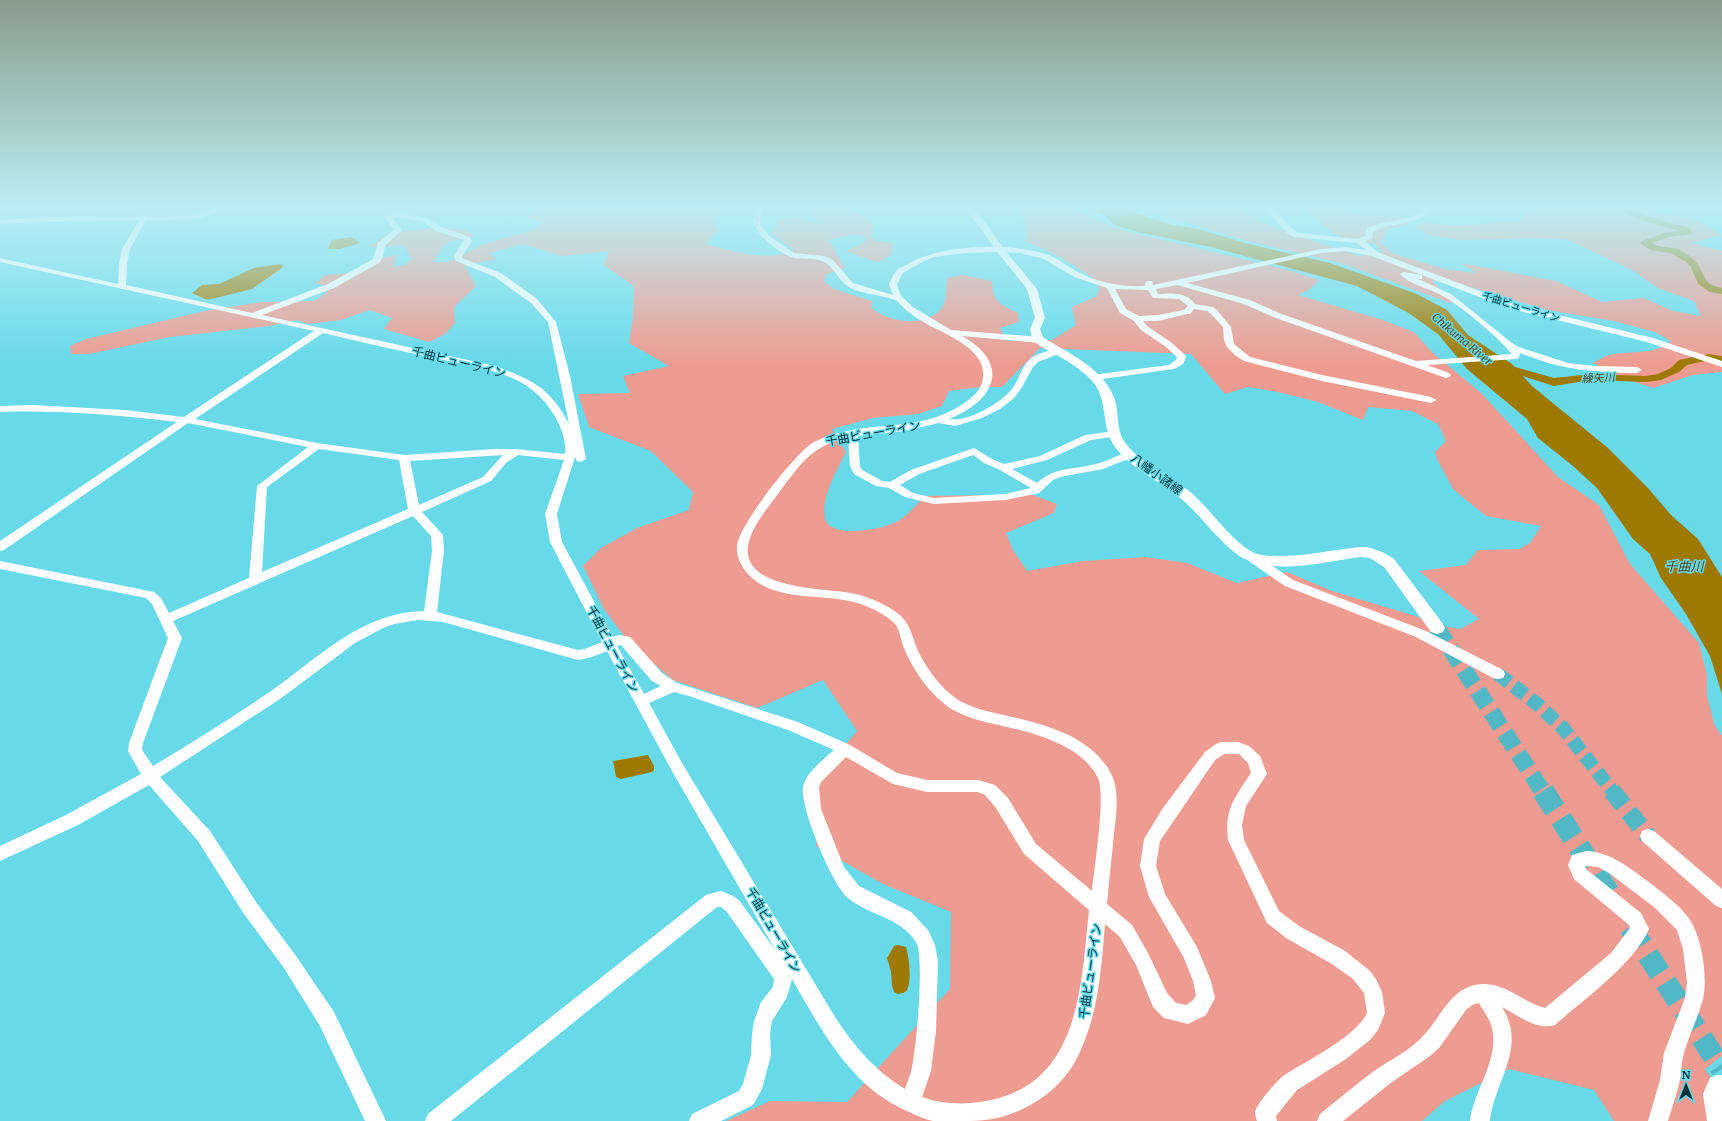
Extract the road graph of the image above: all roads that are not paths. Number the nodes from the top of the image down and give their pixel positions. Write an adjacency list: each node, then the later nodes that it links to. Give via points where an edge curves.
1 (124, 258): 12 (street)
2 (378, 258): 16 (street, via 331,286)
3 (459, 258): 38 (street, via 498,275 534,301 552,322 565,376)
4 (823, 258): 14 (street, via 830,262 850,285)
5 (923, 258): 14 (street, via 899,271 893,290)
6 (1007, 258): 20 (main road, via 1032,289 1040,318 1035,329)
7 (1049, 258): 13 (street, via 1078,276)
8 (1287, 258): 13 (street, 千曲ビューライン, via 1154,287)
9 (1385, 258): 24 (street, 千曲ビューライン, via 1511,306 1661,343)
10 (0, 260): 12 (street, 千曲ビューライン)
11 (1419, 277): 21 (street, via 1404,274 1448,296)
12 (122, 286): 16 (street, 千曲ビューライン)
13 (1112, 286): 17 (street, via 1111,289 1123,311)
14 (898, 299): 19 (street, 千曲ビューライン)
15 (1192, 306): 17 (street, via 1186,312); 23 (street, via 1191,302 1182,297 1156,296 1149,285 1152,280 1167,280 1247,302 1276,315); 28 (street, via 1214,312 1227,327 1230,345 1247,359 1322,378)
16 (251, 316): 18 (street, 千曲ビューライン)
17 (1138, 319): 27 (street, via 1144,328 1177,351 1182,357 1180,362 1171,367)
18 (322, 330): 30 (street, via 252,374); 38 (street, 千曲ビューライン, via 470,362 525,381 552,403 564,423)
19 (948, 333): 20 (street); 31 (street, 千曲ビューライン, via 974,348 986,363 988,376 981,394 963,409)
20 (1040, 340): 22 (main road, 八幡小諸線)
21 (1508, 344): 23 (street, via 1516,356); 25 (street, via 1541,358 1573,367 1593,370)
22 (1058, 351): 27 (main road, 八幡小諸線); 31 (street, via 1033,361 1014,392 995,408 955,423)
23 (1412, 363): 26 (street)
24 (1720, 363)
25 (1637, 370)
26 (1446, 375)
27 (1095, 377): 33 (main road, 八幡小諸線, via 1109,399)
28 (1431, 400)
29 (0, 409): 30 (street, via 32,408)
30 (187, 420): 34 (street); 43 (street)
31 (940, 420): 32 (street, 千曲ビューライン)
32 (853, 434): 40 (street, via 855,466 858,472 878,484); 59 (street, 千曲ビューライン, via 814,445 800,459 749,528 742,547 748,567 768,583 783,588 863,600 880,608 902,624 923,672 952,702 982,715 1052,733 1082,751 1095,763 1107,782 1109,804)
33 (1114, 434): 36 (main road, 八幡小諸線); 39 (street, via 1089,437 1043,458)
34 (317, 446): 37 (street); 46 (street, via 262,486)
35 (516, 452): 37 (street); 38 (street); 42 (street, via 499,464 487,479)
36 (1129, 455): 41 (street, via 1100,467 1057,474); 44 (main road, 八幡小諸線, via 1186,495 1224,535)
37 (404, 458): 42 (street)
38 (576, 458): 50 (street, 千曲ビューライン, via 555,501 552,514 553,528 556,542)
39 (1002, 466): 40 (street, via 988,461 974,451 915,472); 41 (street)
40 (892, 485): 41 (street, via 909,495 934,501 1005,497)
41 (1039, 488)
42 (415, 512): 46 (street); 47 (street, via 437,535)
43 (0, 547)
44 (1254, 559): 49 (main road, 八幡小諸線, via 1270,562 1370,552 1388,563); 51 (street, via 1289,583 1427,637)
45 (0, 565): 48 (street, via 150,595 157,601)
46 (255, 581): 48 (street)
47 (430, 615): 50 (street, via 578,655); 55 (street, via 380,624 348,641 276,694)
48 (166, 619): 55 (street, via 175,638 135,745 135,751)
49 (1437, 628)
50 (610, 645): 52 (street, via 625,640 657,677); 53 (street, 千曲ビューライン)
51 (1498, 674)
52 (673, 687): 53 (street); 54 (street, via 793,726)
53 (641, 701): 62 (street, 千曲ビューライン, via 677,767 838,1039 880,1084)
54 (845, 749): 59 (street, via 893,778 913,784 978,786 990,790 1002,803 1030,849); 62 (street, via 819,774 811,787 813,809 838,872 853,892 905,918 922,936 929,961 927,1031 920,1071)
55 (150, 774): 57 (street, via 80,817); 63 (street, via 204,836 250,908 294,968 327,1019)
56 (1648, 836): 58 (street)
57 (0, 854)
58 (1722, 900)
59 (1100, 906): 62 (street, 千曲ビューライン, via 1089,996 1082,1027 1054,1075 1028,1096 988,1111 953,1114 931,1110); 66 (street, via 1126,931 1160,1000 1171,1011 1188,1015 1199,1008 1206,998 1202,981 1191,953 1158,897 1148,866 1152,840 1168,813 1210,756 1221,748 1238,748 1255,760 1259,774 1239,804 1234,825 1236,840 1273,917 1281,925 1329,951 1360,973 1373,990 1376,1013 1364,1032 1346,1049 1289,1084 1265,1113)
60 (1483, 993): 67 (street, via 1471,995 1458,1004 1431,1042 1393,1071 1385,1074); 68 (street, via 1499,1019 1503,1043); 69 (street, via 1494,995 1548,1018 1617,959 1640,929 1635,919 1580,874 1576,865 1578,860 1598,858 1645,890 1684,925 1694,957 1696,976 1695,997 1673,1056 1670,1078)
61 (1722, 1085): 70 (street, via 1717,1085 1713,1094)
62 (910, 1102)
63 (376, 1121)
64 (435, 1121): 65 (street, via 719,898 733,906 783,976 783,983 763,1021 760,1055 752,1089 746,1098)
65 (699, 1121)
66 (1267, 1121)
67 (1327, 1121)
68 (1480, 1121)
69 (1658, 1121)
70 (1717, 1121)

